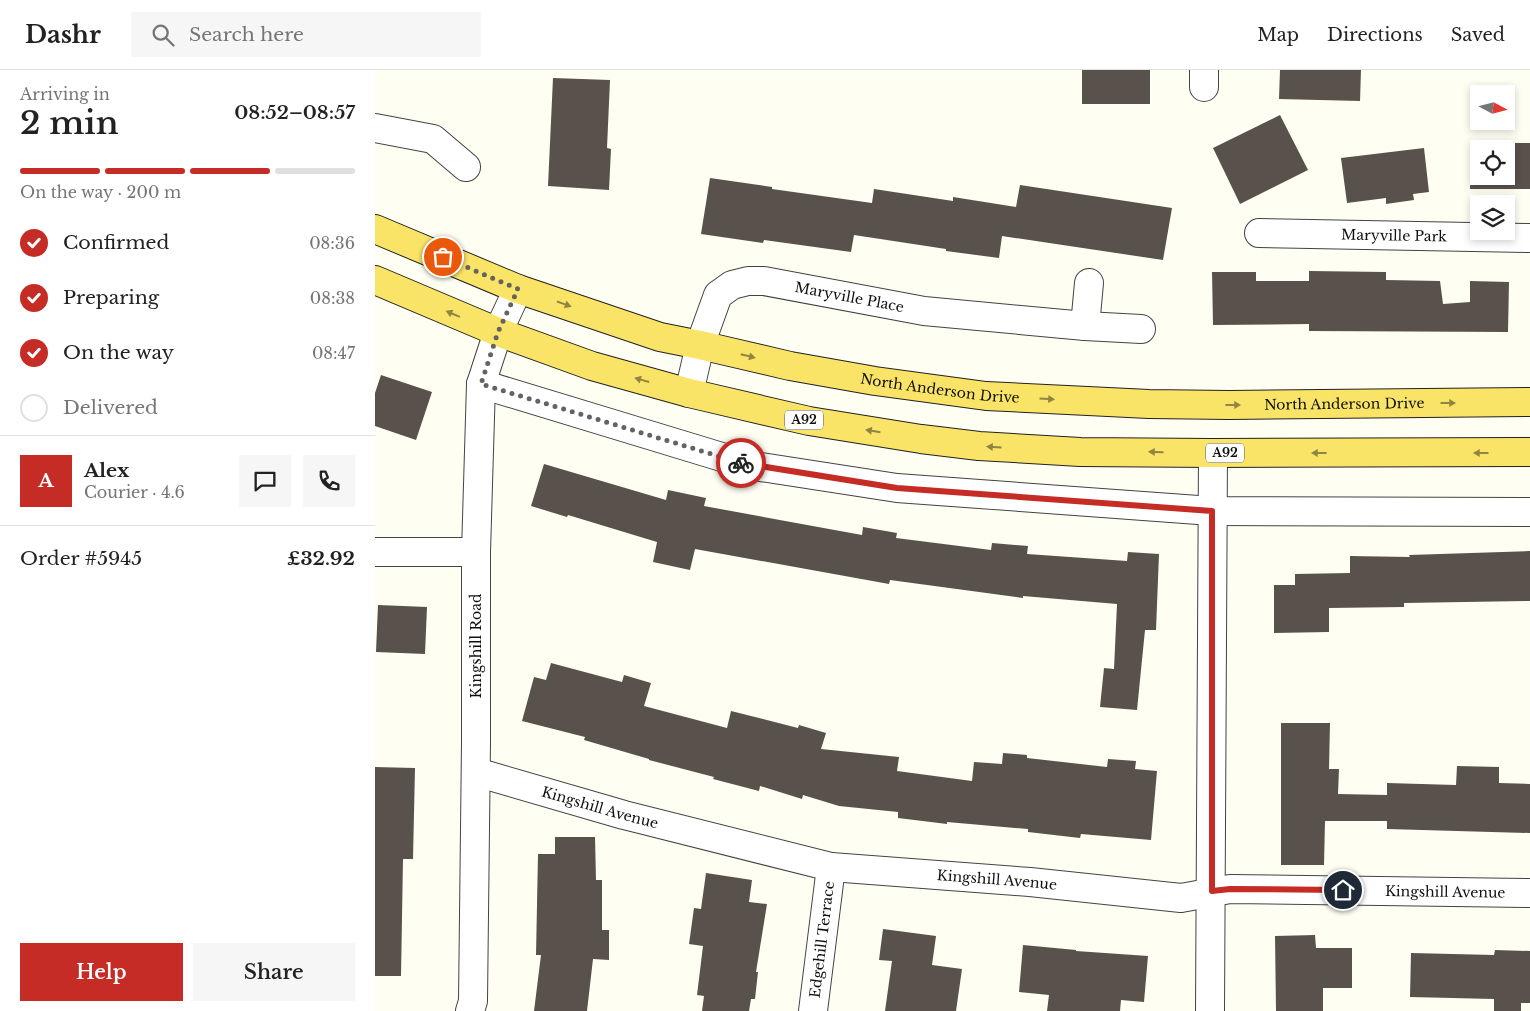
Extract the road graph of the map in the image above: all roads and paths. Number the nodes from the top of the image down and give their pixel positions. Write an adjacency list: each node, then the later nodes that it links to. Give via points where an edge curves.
1 (375, 128): 2 (street, via 433,139)
2 (467, 167)
3 (375, 229): 8 (main road, North Anderson Drive)
4 (1259, 233): 5 (street, Maryville Park)
5 (1530, 238)
6 (375, 280): 11 (main road, A92, one-way to 6)
7 (1089, 283): 9 (street)
8 (518, 289): 11 (street, Kingshill Road); 12 (main road, North Anderson Drive, one-way to 12, via 660,336)
9 (1085, 326): 10 (street, Maryville Place); 12 (street, Maryville Place, via 924,311 764,281 749,281 732,284 718,295)
10 (1141, 329)
11 (498, 332): 13 (street, Kingshill Road); 14 (main road, A92, one-way to 11, via 592,366)
12 (700, 345): 14 (street, Maryville Place); 15 (main road, North Anderson Drive, one-way to 15, via 789,366 986,396 1185,404)
13 (481, 384): 18 (street, via 748,465 897,488); 21 (street, Kingshill Road)
14 (689, 393): 17 (main road, A92, one-way to 14, via 1081,452 979,446 809,421)
15 (1530, 402)
16 (1530, 452): 17 (main road, A92, one-way to 17)
17 (1213, 453): 18 (street)
18 (1212, 511): 19 (street); 24 (street)
19 (1530, 512)
20 (375, 552): 21 (street)
21 (476, 552): 22 (street, Kingshill Road)
22 (476, 772): 23 (street, Kingshill Avenue); 26 (street, Kingshill Road)
23 (831, 867): 24 (street, Kingshill Avenue, via 1030,882 1181,898); 27 (street, Edgehill Terrace)
24 (1212, 891): 25 (street, Kingshill Avenue); 28 (street)
25 (1530, 892)
26 (471, 1011)
27 (813, 1011)
28 (1210, 1011)

